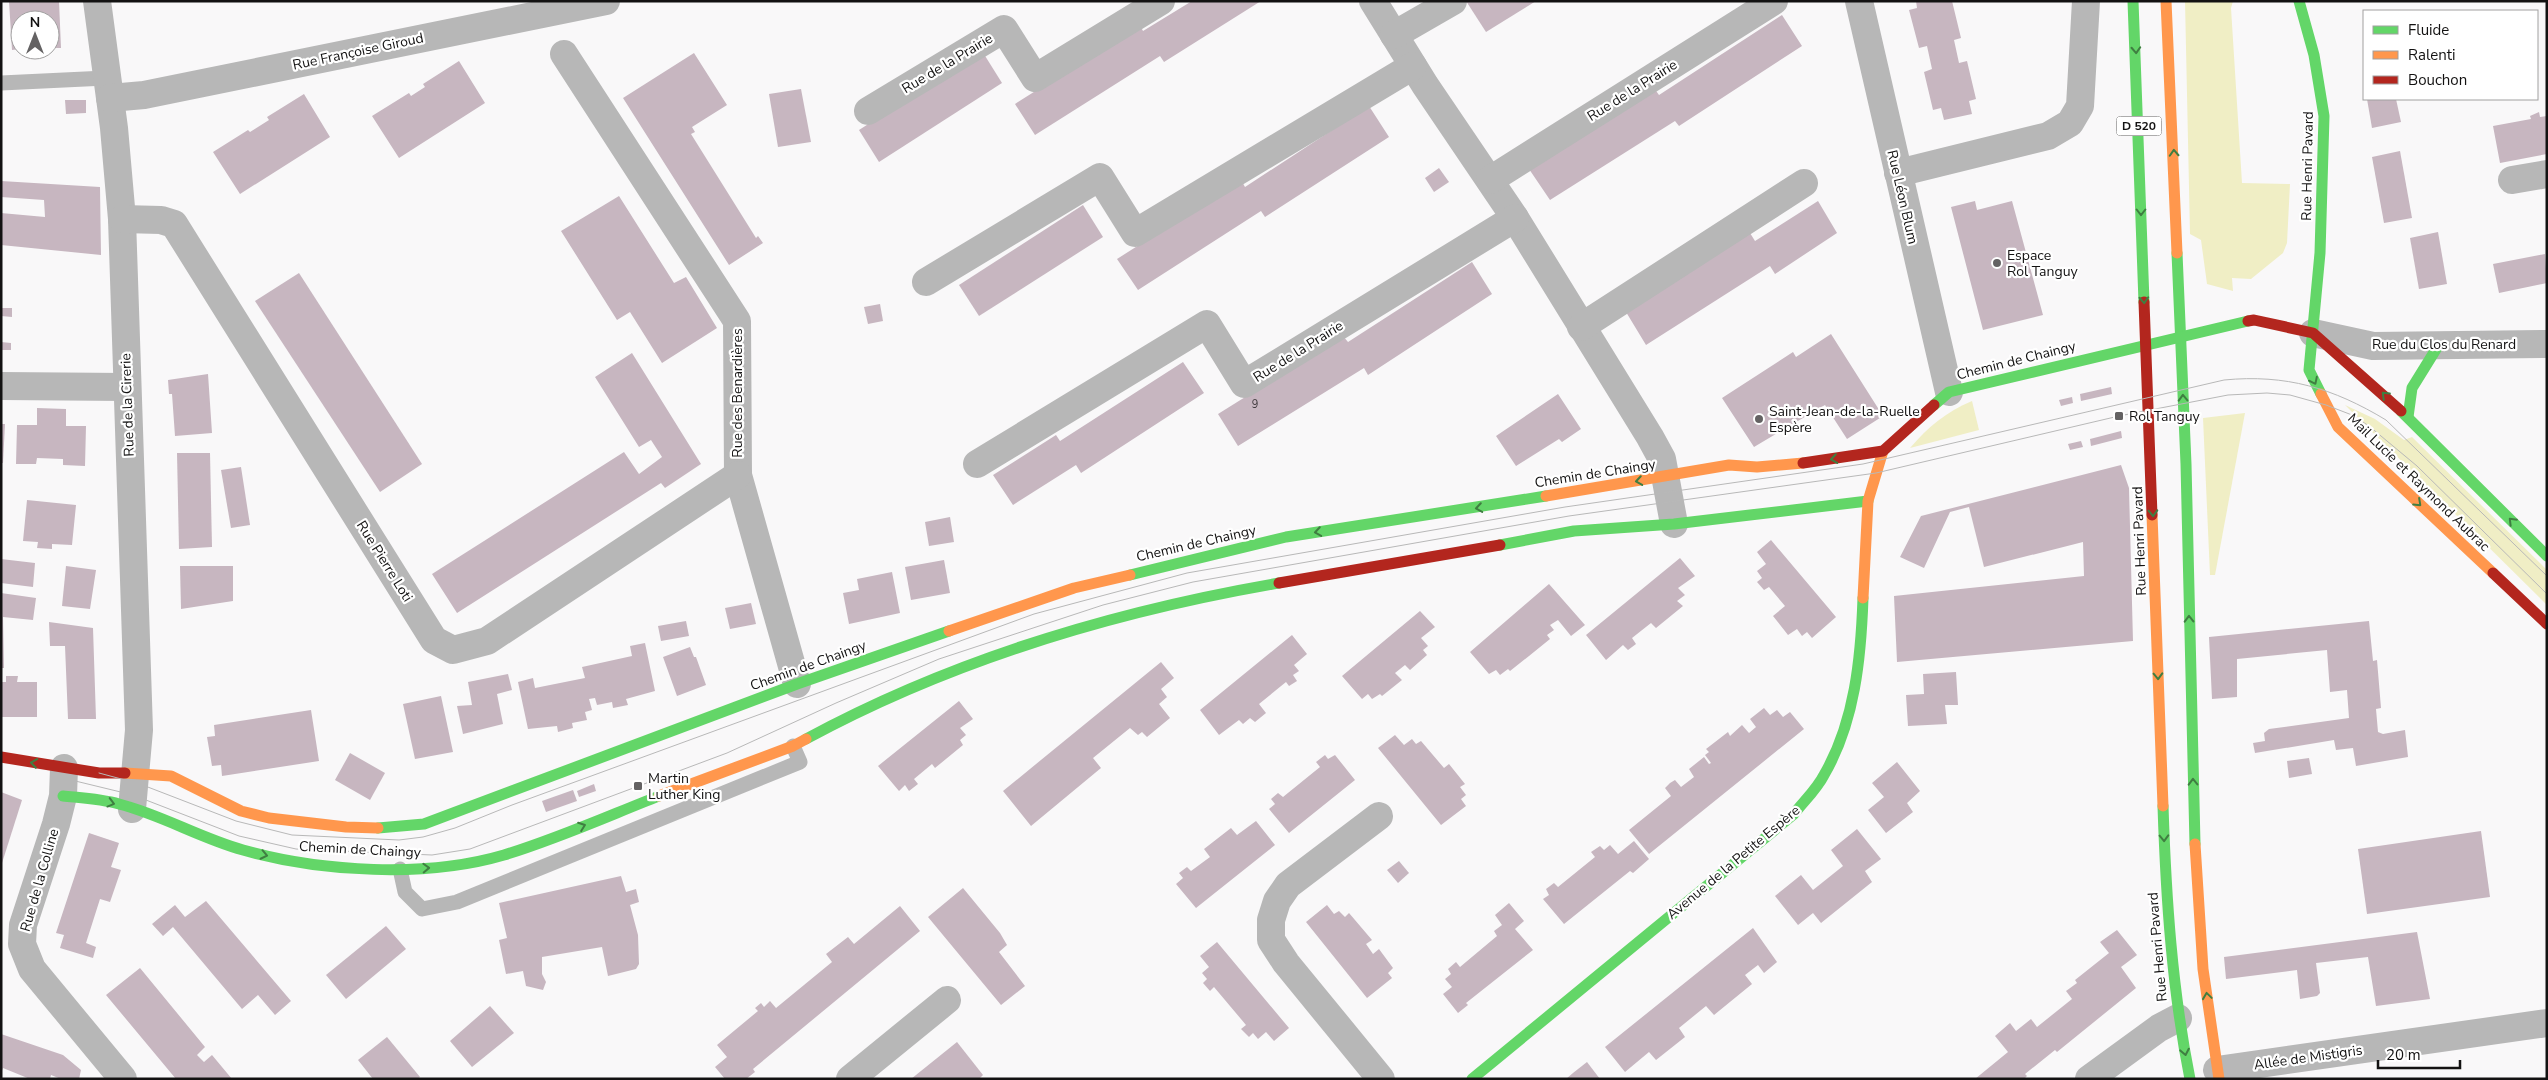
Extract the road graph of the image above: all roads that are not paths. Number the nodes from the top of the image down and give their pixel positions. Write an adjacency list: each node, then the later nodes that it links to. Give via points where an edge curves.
1 (97, 1): 17 (street, Rue de la Cirerie)
2 (606, 1): 12 (street, Rue Françoise Giroud)
3 (1161, 1): 18 (street, Rue de la Prairie, via 1034,78 1004,29)
4 (1373, 1): 13 (street)
5 (1453, 1): 13 (street)
6 (1774, 1): 21 (street, Rue de la Prairie)
7 (1858, 1): 19 (street, Rue Léon Blum)
8 (2086, 1): 19 (street, via 2080,106 2070,123 2048,136)
9 (2133, 1): 53 (street, Rue Henri Pavard / D 520, one-way to 53, via 2165,874)
10 (2166, 1): 55 (street, D 520, one-way to 10, via 2203,969 2194,814 2186,464)
11 (2299, 1): 28 (street, Rue Henri Pavard, via 2314,55 2324,116 2320,253)
12 (532, 8): 17 (street, Rue Françoise Giroud, via 144,95)
13 (1394, 36): 15 (street)
14 (564, 54): 37 (street, Rue des Benardières, via 737,321)
15 (1413, 66): 21 (street); 26 (street, via 1135,234 1100,177)
16 (1, 83): 17 (lane)
17 (108, 88): 25 (street, Rue de la Cirerie)
18 (868, 111)
19 (1898, 173): 33 (street, Rue Léon Blum)
20 (2547, 174): 22 (street)
21 (1490, 180): 24 (street)
22 (2512, 180)
23 (1804, 183): 27 (street)
24 (1515, 218): 27 (street); 36 (street, Rue de la Prairie, via 1244,384 1207,324)
25 (122, 219): 32 (street, Rue de la Cirerie); 37 (street, Rue Pierre Loti, via 162,220 174,224 434,640 453,650 486,640)
26 (926, 282)
27 (1581, 327): 38 (street, via 1650,437 1662,459)
28 (2312, 333): 30 (street, Rue du Clos du Renard, via 2373,346); 33 (street, Chemin de Chaingy, via 2254,320); 34 (street, one-way to 28); 42 (street, Mail Lucie et Raymond Aubrac, one-way to 42, via 2309,370 2338,427)
29 (2547, 344): 30 (street, Rue du Clos du Renard)
30 (2438, 346): 34 (street, via 2412,388)
31 (1, 386): 32 (street)
32 (126, 387): 47 (street, Rue de la Cirerie, via 139,730)
33 (1949, 392): 35 (street, Chemin de Chaingy)
34 (2408, 417): 41 (street, one-way to 34)
35 (1883, 451): 38 (street, Chemin de Chaingy, one-way to 38, via 1756,467 1728,465); 39 (street, Avenue de la Petite Espère)
36 (977, 464)
37 (738, 475): 43 (street, Rue des Benardières)
38 (1665, 477): 40 (street); 43 (street, Chemin de Chaingy, one-way to 43, via 1286,537 1142,571 1074,588 988,616)
39 (1868, 501): 40 (street, Chemin de Chaingy); 59 (street, Avenue de la Petite Espère, via 1858,668 1840,742 1824,776 1794,814)
40 (1674, 524): 44 (street, Chemin de Chaingy, via 1574,531 1258,587 1108,621 989,657 859,710)
41 (2547, 556)
42 (2547, 624)
43 (797, 684): 47 (street, Chemin de Chaingy, via 424,824 391,828 346,827 269,818 242,811 171,776)
44 (793, 746): 51 (street, Chemin de Chaingy, one-way to 44, via 454,867 504,856); 51 (lane, via 800,762 457,902 422,909 405,892)
45 (1, 757): 48 (street, one-way to 45)
46 (1, 768): 48 (street)
47 (134, 773): 48 (street, Chemin de Chaingy, via 99,773); 49 (street, Rue de la Cirerie)
48 (63, 781): 49 (street, Chemin de Chaingy, one-way to 49); 56 (street, Rue de la Colline, via 23,925 22,944 32,969)
49 (132, 809): 51 (street, Chemin de Chaingy, one-way to 51, via 261,855 303,862)
50 (1379, 816): 58 (street, via 1288,885 1277,901 1271,920 1271,940 1286,963)
51 (400, 869)
52 (948, 1000): 57 (street)
53 (2178, 1018): 60 (street); 61 (street, Rue Henri Pavard, one-way to 61)
54 (2547, 1023): 55 (street, Allée de Mistigris)
55 (2218, 1074)
56 (123, 1079)
57 (850, 1079)
58 (1381, 1079)
59 (1472, 1079)
60 (2089, 1079)
61 (2190, 1079)

